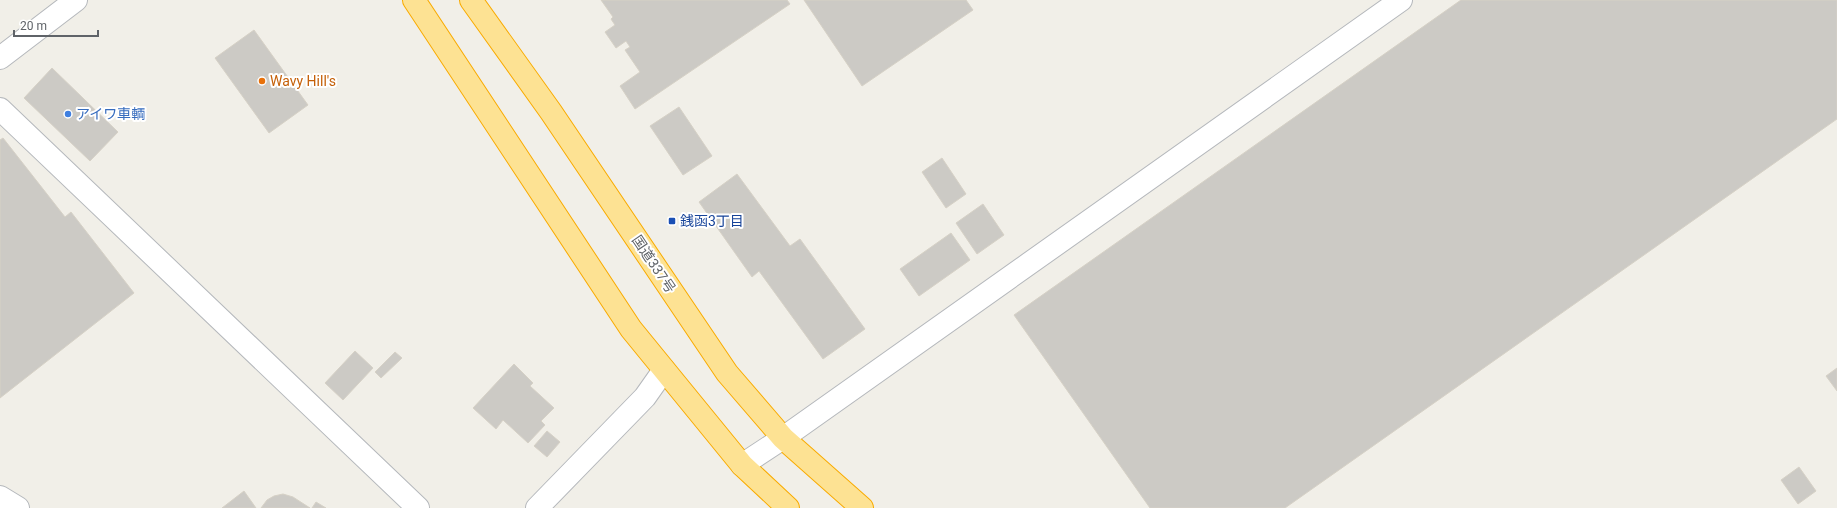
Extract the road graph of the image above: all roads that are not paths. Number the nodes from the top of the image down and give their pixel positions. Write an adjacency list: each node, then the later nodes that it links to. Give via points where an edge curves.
1 (76, 0): 5 (street)
2 (414, 0): 7 (highway, via 630,329)
3 (471, 0): 8 (highway, 国道337号, via 556,119 727,373)
4 (1401, 0): 8 (street)
5 (0, 58)
6 (0, 109): 12 (street)
7 (664, 370): 9 (highway); 13 (street, via 645,397)
8 (784, 438): 9 (street); 15 (highway, 国道337号)
9 (742, 465): 14 (highway)
10 (0, 497): 11 (street)
11 (18, 508)
12 (418, 508)
13 (537, 508)
14 (788, 508)
15 (862, 508)

